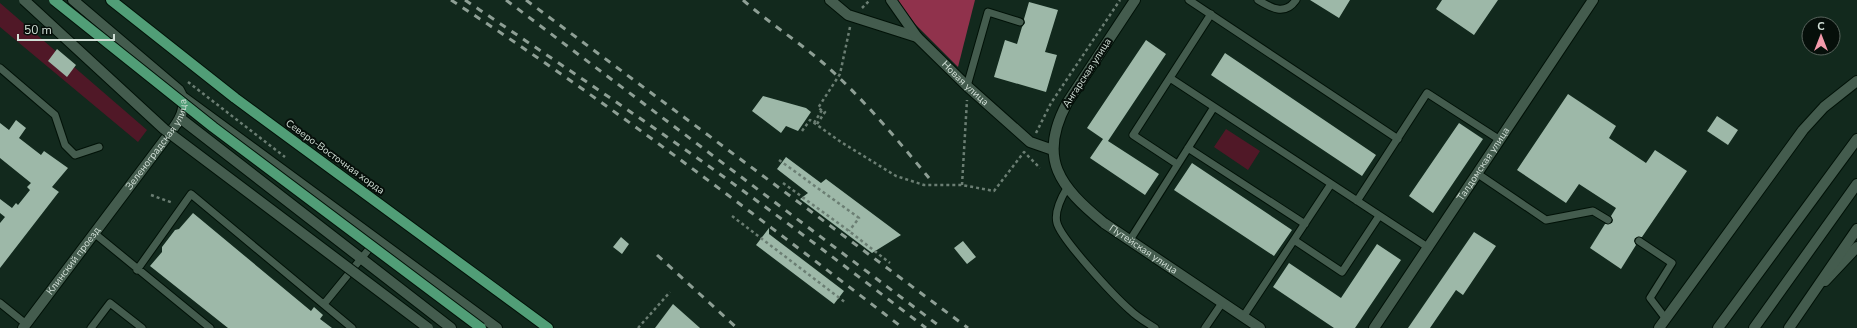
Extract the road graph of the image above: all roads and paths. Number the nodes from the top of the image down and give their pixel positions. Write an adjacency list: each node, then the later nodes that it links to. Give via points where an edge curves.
1 (24, 0): 74 (street, bridge, via 164,129)
2 (54, 0): 76 (main road, bridge, via 213,127)
3 (73, 0): 21 (street, Зеленоградская улица, via 179,90)
4 (111, 0): 78 (main road, Северо-Восточная хорда, via 235,98)
5 (830, 0): 14 (street)
6 (870, 0): 14 (path)
7 (891, 0): 16 (street, Новая улица)
8 (1135, 0): 31 (street, Ангарская улица, via 1058,119)
9 (1189, 0): 13 (lane)
10 (1258, 0): 11 (lane, via 1278,10 1291,6)
11 (1296, 0)
12 (1593, 0): 28 (street, Талдомская улица)
13 (1211, 14): 18 (lane); 26 (lane)
14 (852, 16): 16 (street); 24 (path, via 840,74 818,108 825,112)
15 (1020, 22): 20 (lane, via 988,12)
16 (917, 37): 20 (street, Новая улица)
17 (0, 68): 29 (lane, via 55,115 65,145 76,155)
18 (1170, 78): 22 (lane); 33 (lane, via 1133,135)
19 (1857, 80): 68 (street, via 1824,107 1803,130)
20 (968, 86): 31 (street, Новая улица, via 1030,142); 39 (path)
21 (183, 97): 23 (street, Зеленоградская улица); 51 (street)
22 (1214, 107): 30 (lane); 37 (lane)
23 (180, 118): 41 (street, Зеленоградская улица); 58 (street)
24 (815, 124): 25 (path, via 810,120); 39 (path, via 896,176 924,185)
25 (802, 131)
26 (1398, 139): 28 (lane, via 1427,93); 43 (lane)
27 (1857, 139): 85 (street)
28 (1500, 140): 35 (street, Талдомская улица)
29 (99, 147)
30 (1188, 148): 33 (lane); 48 (lane)
31 (1052, 150): 40 (street, Путейская улица, via 1056,167)
32 (779, 160): 50 (path, via 859,218)
33 (1177, 164): 53 (lane)
34 (1040, 168): 39 (path, via 1024,152 994,191)
35 (1478, 174): 47 (lane, via 1546,220 1593,211); 57 (street, Талдомская улица)
36 (783, 183): 50 (path)
37 (1331, 184): 43 (lane); 48 (lane)
38 (1857, 184): 86 (street)
39 (962, 185)
40 (1067, 188): 53 (street, Путейская улица, via 1093,215); 80 (lane, via 1057,211 1056,221 1060,230 1130,310)
41 (124, 194): 52 (street, Клинский проезд)
42 (151, 195): 44 (path)
43 (1357, 201): 46 (lane)
44 (181, 206): 60 (lane); 66 (lane, via 191,194)
45 (732, 216): 64 (path)
46 (1379, 216): 54 (lane, via 1342,272); 57 (lane)
47 (1608, 220)
48 (1305, 224): 54 (lane)
49 (1857, 229): 62 (street)
50 (849, 231): 59 (path)
51 (366, 232): 58 (lane, via 370,242 369,249); 77 (street)
52 (94, 233): 60 (lane); 69 (street, Клинский проезд)
53 (1130, 240): 65 (street, Путейская улица)
54 (1294, 240): 67 (lane)
55 (1639, 242): 68 (lane, via 1672,263 1650,298)
56 (1857, 247): 62 (street)
57 (1429, 248): 83 (street, Талдомская улица)
58 (357, 260): 66 (lane); 75 (street)
59 (890, 263)
60 (137, 270): 72 (lane)
61 (670, 292): 79 (path)
62 (1813, 294): 87 (street)
63 (0, 303): 69 (lane)
64 (846, 303)
65 (1222, 303): 67 (street, Путейская улица); 81 (lane)
66 (324, 304): 73 (lane)
67 (1243, 317): 82 (street, Путейская улица)
68 (1666, 319): 84 (street)
69 (24, 326)
70 (91, 328): 71 (lane, via 110,303)
71 (142, 328)
72 (210, 328)
73 (352, 328)
74 (428, 328)
75 (450, 328)
76 (481, 328)
77 (497, 328)
78 (548, 328)
79 (638, 328)
80 (1155, 328)
81 (1206, 328)
82 (1260, 328)
83 (1374, 328)
84 (1659, 328)
85 (1718, 328)
86 (1754, 328)
87 (1789, 328)

